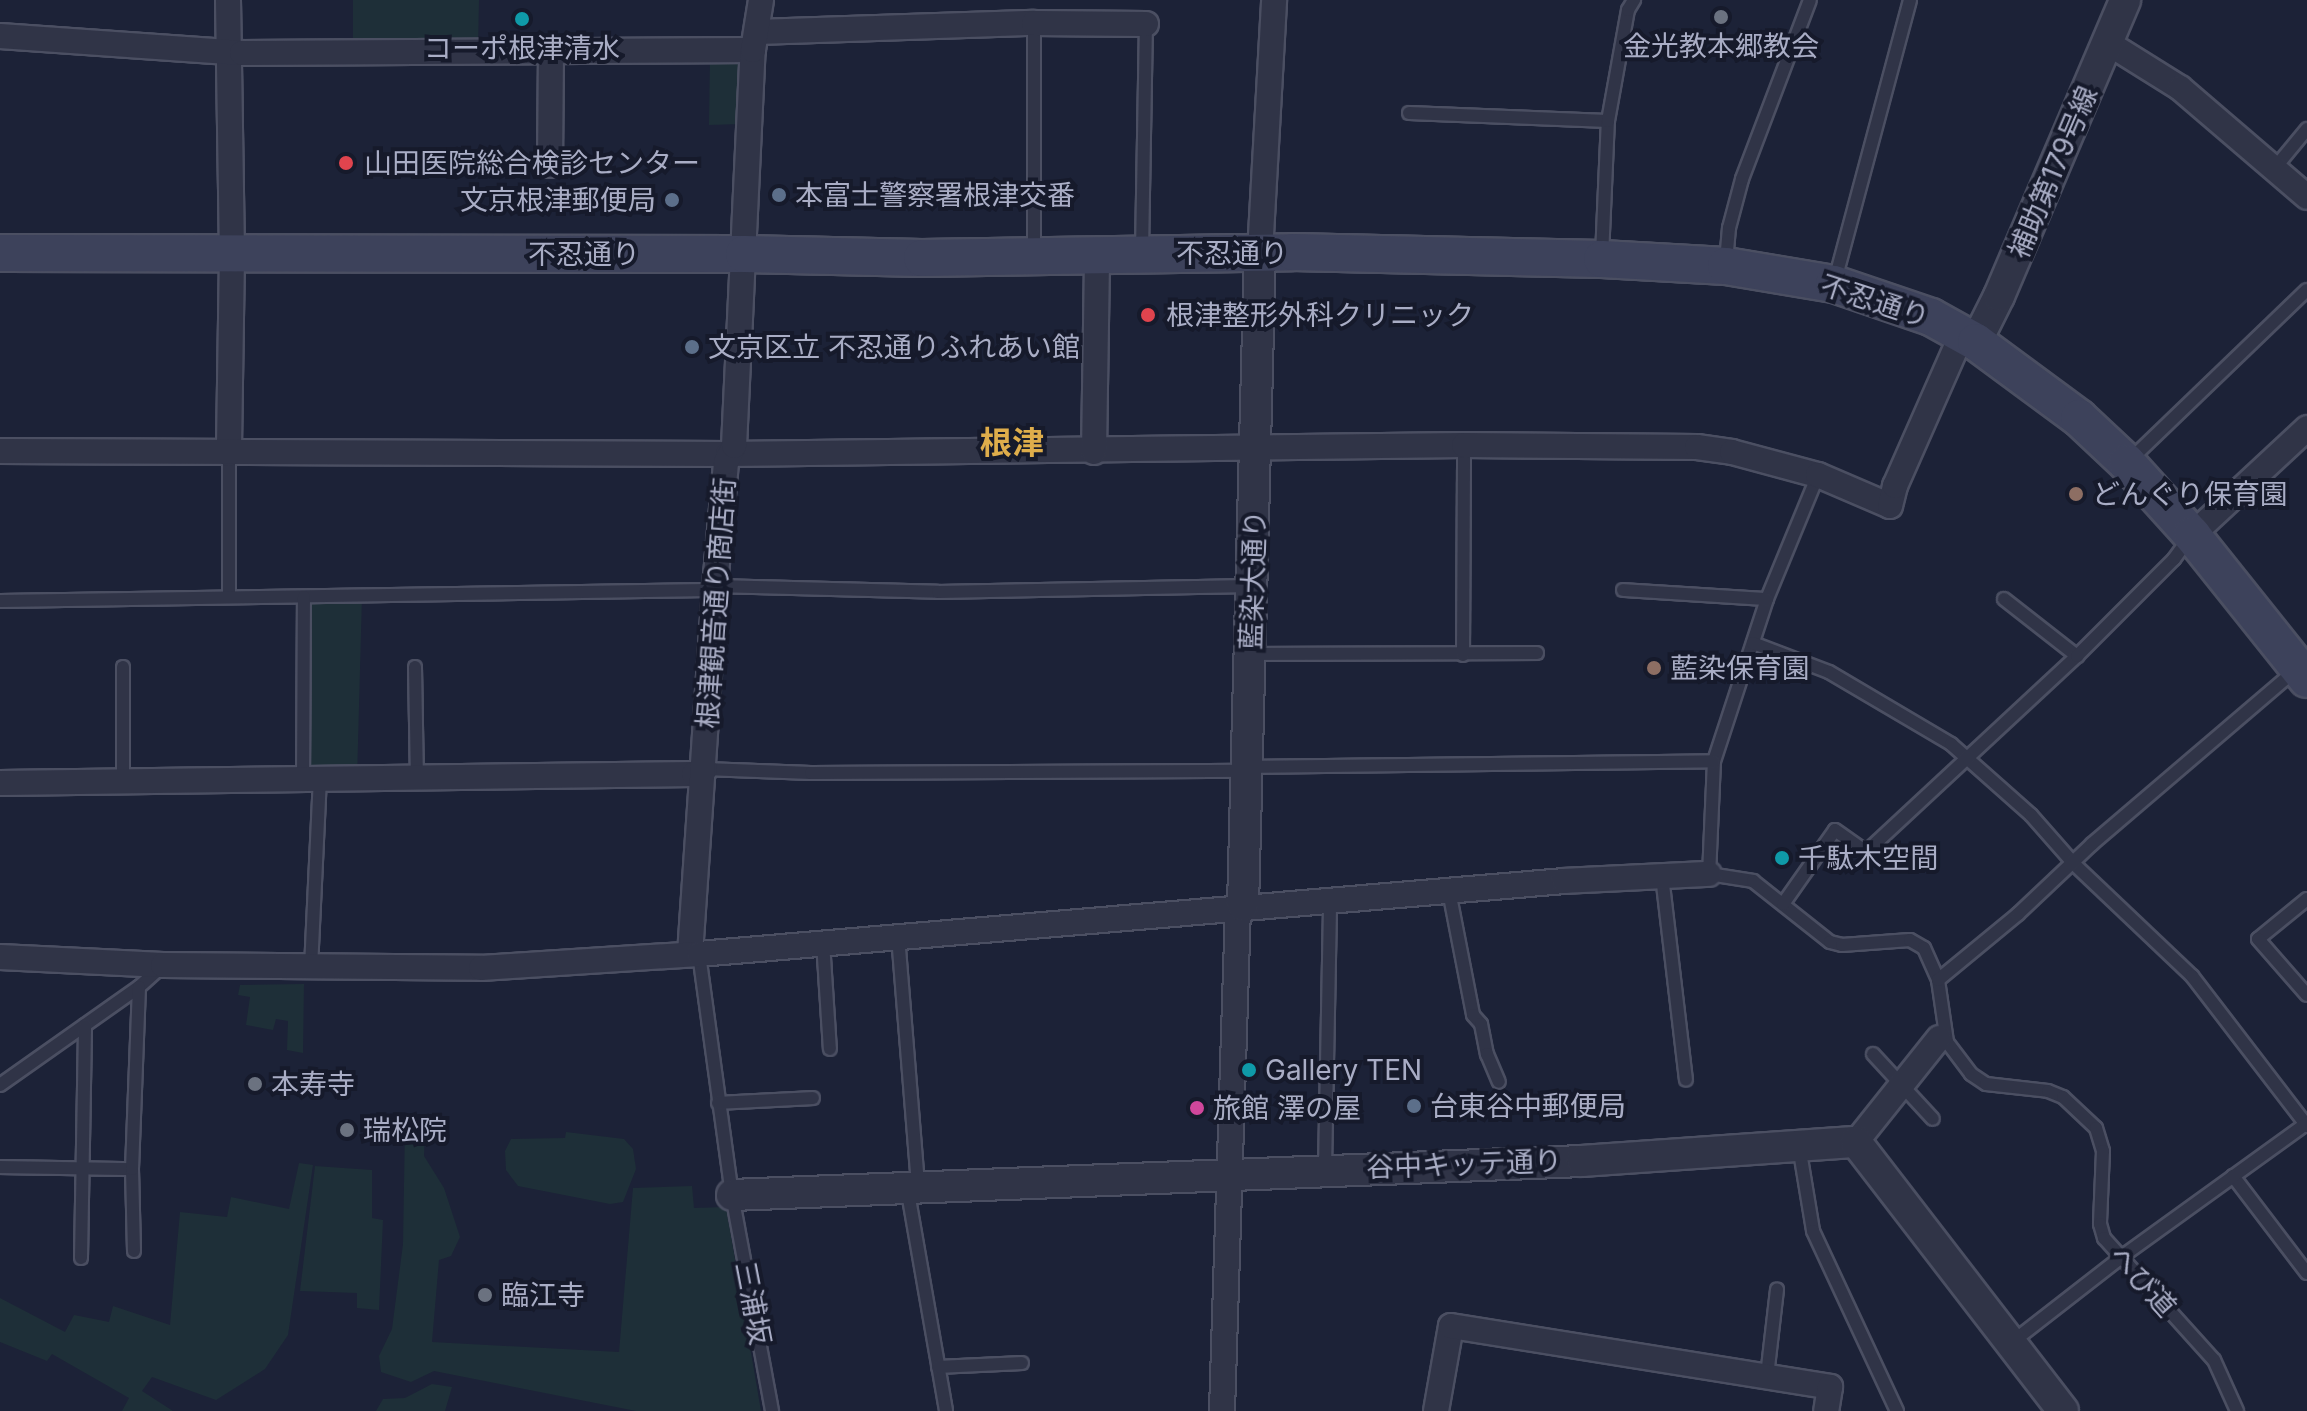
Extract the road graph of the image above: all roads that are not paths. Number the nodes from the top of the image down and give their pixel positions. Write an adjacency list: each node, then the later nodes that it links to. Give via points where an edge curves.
1 (228, 0): 13 (street)
2 (761, 0): 11 (street, 根津観音通り商店街)
3 (1274, 0): 22 (street)
4 (1634, 0): 16 (lane)
5 (1810, 0): 29 (lane, via 1742,179)
6 (1910, 0): 30 (lane)
7 (2125, 0): 12 (street, 補助第179号線)
8 (1035, 11): 9 (street); 11 (street); 27 (lane)
9 (1146, 24): 24 (lane)
10 (0, 36): 13 (street)
11 (755, 41): 14 (street); 23 (street, 根津観音通り商店街)
12 (2108, 43): 19 (street, via 2180,88); 32 (street, 補助第179号線, via 1999,296)
13 (227, 49): 14 (street); 25 (street)
14 (551, 51): 18 (street)
15 (1409, 113): 16 (lane)
16 (1608, 121): 28 (lane)
17 (2307, 129): 19 (lane)
18 (550, 165)
19 (2274, 169): 20 (street)
20 (2307, 197)
21 (0, 253): 25 (main road, 不忍通り)
22 (1260, 253): 24 (main road, 不忍通り); 28 (main road, 不忍通り); 35 (street, 藍染大通り)
23 (744, 254): 25 (main road, 不忍通り); 27 (main road, 不忍通り); 39 (street, 根津観音通り商店街, via 734,446)
24 (1142, 254): 26 (main road, 不忍通り)
25 (232, 255): 38 (street)
26 (1097, 255): 27 (main road, 不忍通り); 37 (street)
27 (1034, 256)
28 (1602, 259): 29 (main road, 不忍通り)
29 (1726, 266): 30 (main road, 不忍通り)
30 (1834, 284): 32 (main road, 不忍通り, via 1931,317)
31 (2307, 290): 40 (lane)
32 (1969, 338): 40 (main road, 不忍通り, via 2079,418); 41 (street, via 1890,506)
33 (2307, 428): 42 (street)
34 (1464, 445): 35 (street); 41 (street, via 1697,447); 54 (lane)
35 (1256, 449): 37 (street); 44 (street, 藍染大通り)
36 (0, 451): 38 (street)
37 (1094, 452): 39 (street)
38 (229, 454): 39 (street); 46 (lane)
39 (728, 454): 43 (street, 根津観音通り商店街)
40 (2127, 463): 42 (main road, 不忍通り)
41 (1818, 475): 48 (lane)
42 (2192, 535): 55 (lane); 58 (main road, 不忍通り)
43 (715, 586): 44 (lane, via 938,592); 47 (lane); 61 (street, 根津観音通り商店街)
44 (1254, 586): 53 (street, 藍染大通り)
45 (1623, 590): 48 (lane)
46 (229, 596): 47 (lane); 50 (lane)
47 (304, 597): 64 (lane)
48 (1767, 599): 51 (lane)
49 (2004, 599): 55 (lane)
50 (0, 601)
51 (1753, 643): 59 (lane, via 1829,672); 60 (lane)
52 (1537, 653): 54 (lane)
53 (1251, 654): 54 (lane); 62 (street, 藍染大通り)
54 (1463, 655)
55 (2077, 656): 59 (lane)
56 (123, 667): 66 (lane)
57 (415, 667): 63 (lane)
58 (2304, 669): 67 (lane)
59 (1967, 758): 67 (lane, via 2031,815); 73 (lane, via 1866,852 1835,830)
60 (1714, 761): 62 (lane); 68 (lane)
61 (705, 769): 62 (lane); 63 (street, via 694,774); 77 (street, 根津観音通り商店街)
62 (1247, 769): 74 (street, 藍染大通り)
63 (417, 779): 64 (street)
64 (312, 781): 66 (street); 80 (lane)
65 (0, 783): 66 (street)
66 (123, 784)
67 (2074, 864): 81 (lane); 95 (lane, via 2192,976)
68 (1709, 874): 69 (street); 73 (lane, へび道, via 1753,881)
69 (1662, 876): 70 (street); 88 (lane)
70 (1449, 891): 72 (street); 89 (lane, via 1473,1015 1481,1024)
71 (2307, 899): 83 (lane, via 2258,939)
72 (1330, 900): 74 (street); 99 (lane)
73 (1783, 904): 81 (lane, へび道, via 1830,942 1910,940 1924,948)
74 (1240, 906): 75 (street); 102 (street)
75 (898, 936): 76 (street); 104 (lane)
76 (823, 942): 77 (street); 86 (lane)
77 (695, 954): 80 (street, via 481,968); 93 (lane, 三浦坂)
78 (0, 957): 79 (street)
79 (163, 965): 80 (street); 82 (lane)
80 (311, 968)
81 (1938, 980): 85 (lane, へび道)
82 (139, 987): 84 (lane); 100 (lane)
83 (2307, 995)
84 (85, 1025): 90 (lane); 101 (lane)
85 (1942, 1034): 91 (street); 108 (lane, へび道, via 1953,1054 1986,1084 2048,1091 2063,1097 2096,1128 2103,1151 2100,1224)
86 (830, 1049)
87 (1873, 1054): 91 (lane)
88 (1686, 1080)
89 (1499, 1082)
90 (0, 1085)
91 (1901, 1086): 94 (lane); 96 (street)
92 (813, 1098): 93 (lane)
93 (718, 1103): 105 (lane, 三浦坂)
94 (1933, 1119)
95 (2306, 1124): 103 (lane)
96 (1856, 1142): 97 (street, 谷中キッテ通り); 111 (street)
97 (1799, 1146): 99 (street, 谷中キッテ通り, via 1582,1161); 120 (lane, via 1813,1231)
98 (0, 1167): 101 (lane)
99 (1325, 1168): 102 (street, 谷中キッテ通り)
100 (132, 1169): 101 (lane); 106 (lane)
101 (82, 1170): 107 (lane)
102 (1230, 1173): 104 (street, 谷中キッテ通り); 117 (street)
103 (2233, 1176): 108 (lane); 109 (lane)
104 (912, 1187): 105 (street, 谷中キッテ通り); 113 (lane)
105 (732, 1195): 115 (lane, 三浦坂)
106 (134, 1251)
107 (81, 1258)
108 (2120, 1258): 111 (lane); 122 (lane, へび道, via 2214,1360)
109 (2307, 1273)
110 (1777, 1290): 114 (lane)
111 (2010, 1344): 121 (street)
112 (1022, 1363): 113 (lane)
113 (938, 1367): 116 (lane)
114 (1767, 1376): 118 (street, via 1451,1326); 119 (street, via 1830,1387)
115 (772, 1411)
116 (946, 1411)
117 (1222, 1411)
118 (1436, 1411)
119 (1826, 1411)
120 (1897, 1411)
121 (2063, 1411)
122 (2237, 1411)

